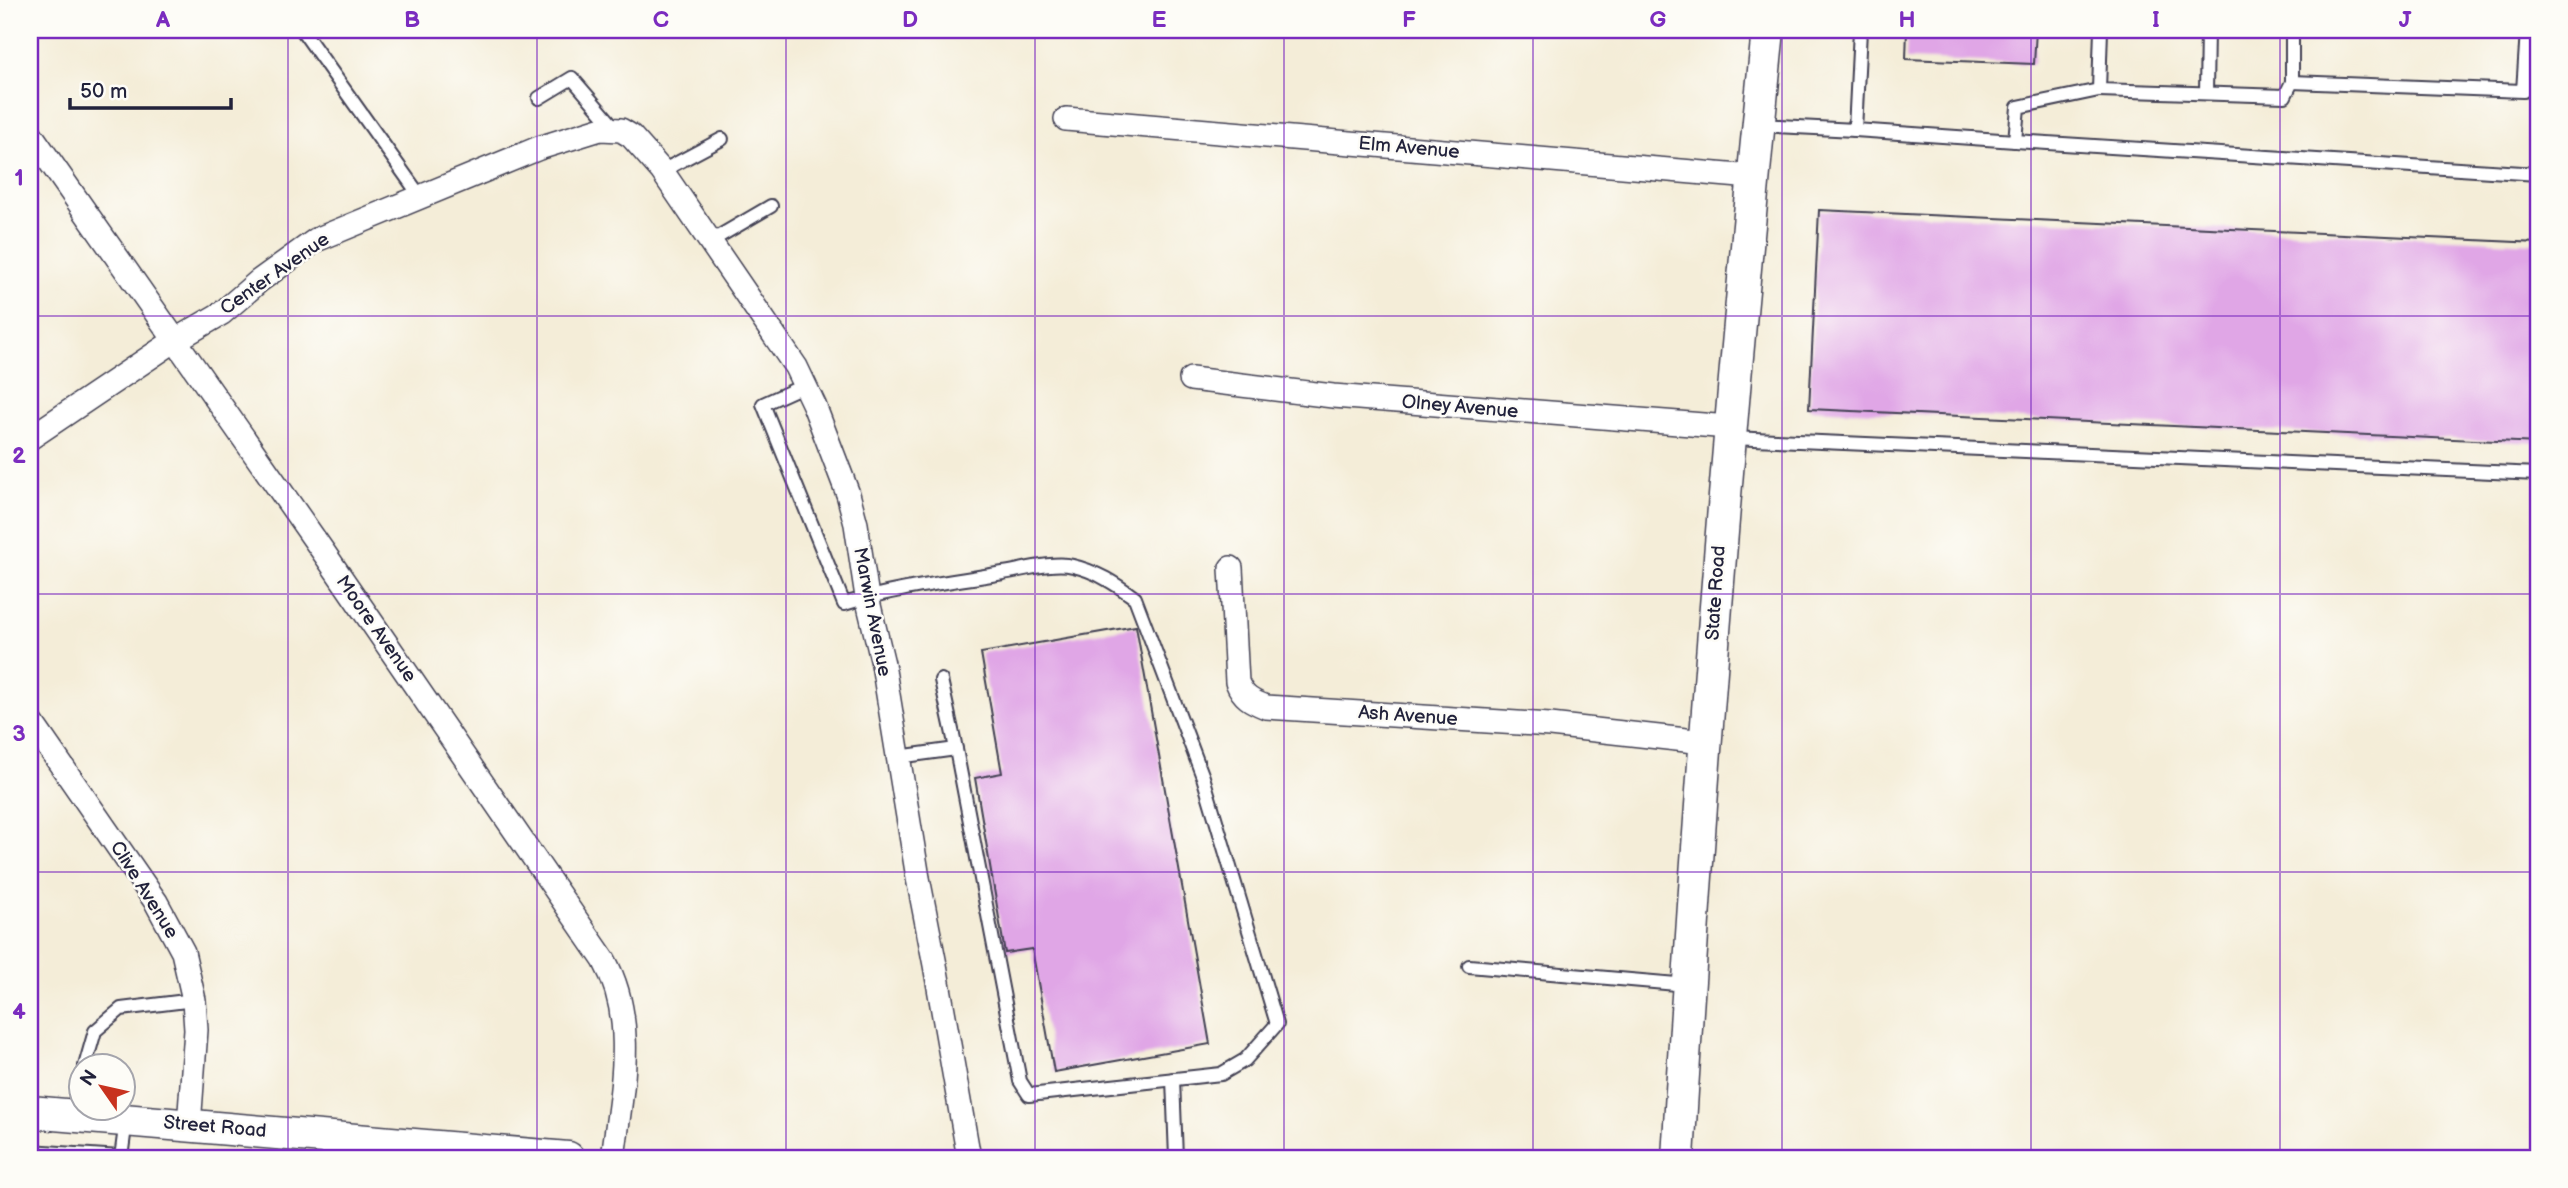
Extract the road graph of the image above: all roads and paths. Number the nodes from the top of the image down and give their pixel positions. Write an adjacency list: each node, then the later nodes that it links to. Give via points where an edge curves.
1 (302, 30): 24 (lane)
2 (1768, 30): 15 (main road, State Road)
3 (1860, 30): 17 (lane)
4 (2101, 30): 11 (lane)
5 (2207, 30): 12 (lane)
6 (2292, 30): 10 (lane)
7 (2527, 30): 8 (lane)
8 (2524, 80): 9 (lane); 10 (lane, via 2523,91)
9 (2538, 80)
10 (2292, 82): 12 (lane, via 2285,96)
11 (2099, 90): 12 (lane); 20 (lane, via 2018,107)
12 (2206, 93)
13 (539, 98): 16 (lane, via 572,78)
14 (1066, 119): 23 (street, Elm Avenue)
15 (1758, 125): 17 (lane); 23 (main road, State Road)
16 (618, 129): 21 (street, Marwin Avenue, via 641,145); 24 (street, Center Avenue, via 600,129 539,148)
17 (1855, 130): 20 (lane)
18 (30, 134): 27 (street, Moore Avenue)
19 (722, 139): 21 (lane)
20 (2015, 141): 22 (lane)
21 (662, 171): 26 (street, Marwin Avenue)
22 (2538, 174)
23 (1752, 177): 30 (main road, State Road)
24 (420, 196): 27 (street, Center Avenue, via 316,240 222,313)
25 (771, 206): 26 (lane)
26 (711, 241): 29 (street, Marwin Avenue)
27 (174, 341): 31 (street, Center Avenue); 53 (street, Moore Avenue, via 611,973 626,1033)
28 (1191, 379): 30 (street, Olney Avenue)
29 (805, 385): 34 (street, Marwin Avenue, via 848,494); 34 (lane, via 764,404 844,604)
30 (1729, 433): 32 (lane); 37 (main road, State Road)
31 (30, 438)
32 (2538, 474)
33 (1231, 568): 37 (street, Ash Avenue, via 1237,682 1250,700 1266,707 1550,725)
34 (867, 597): 39 (street, Marwin Avenue); 44 (lane, via 1071,565 1110,580 1135,598 1203,777 1277,1024 1245,1060 1221,1074)
35 (941, 680): 38 (lane)
36 (30, 720): 42 (street, Clive Avenue, via 156,902 183,952)
37 (1704, 742): 41 (main road, State Road)
38 (956, 749): 39 (lane); 44 (lane, via 1020,1081 1029,1095)
39 (898, 757): 54 (street, Marwin Avenue)
40 (1469, 967): 41 (lane)
41 (1688, 985): 56 (main road, State Road)
42 (194, 1000): 43 (lane, via 121,1009 95,1031); 49 (street, Clive Avenue)
43 (89, 1052)
44 (1173, 1079): 55 (lane)
45 (30, 1112): 46 (main road, Street Road)
46 (66, 1115)
47 (136, 1121): 49 (main road, Street Road)
48 (126, 1122): 51 (lane)
49 (189, 1125): 52 (main road, Street Road)
50 (30, 1151): 51 (lane)
51 (121, 1158)
52 (568, 1158)
53 (613, 1158)
54 (969, 1158)
55 (1176, 1158)
56 (1678, 1158)

